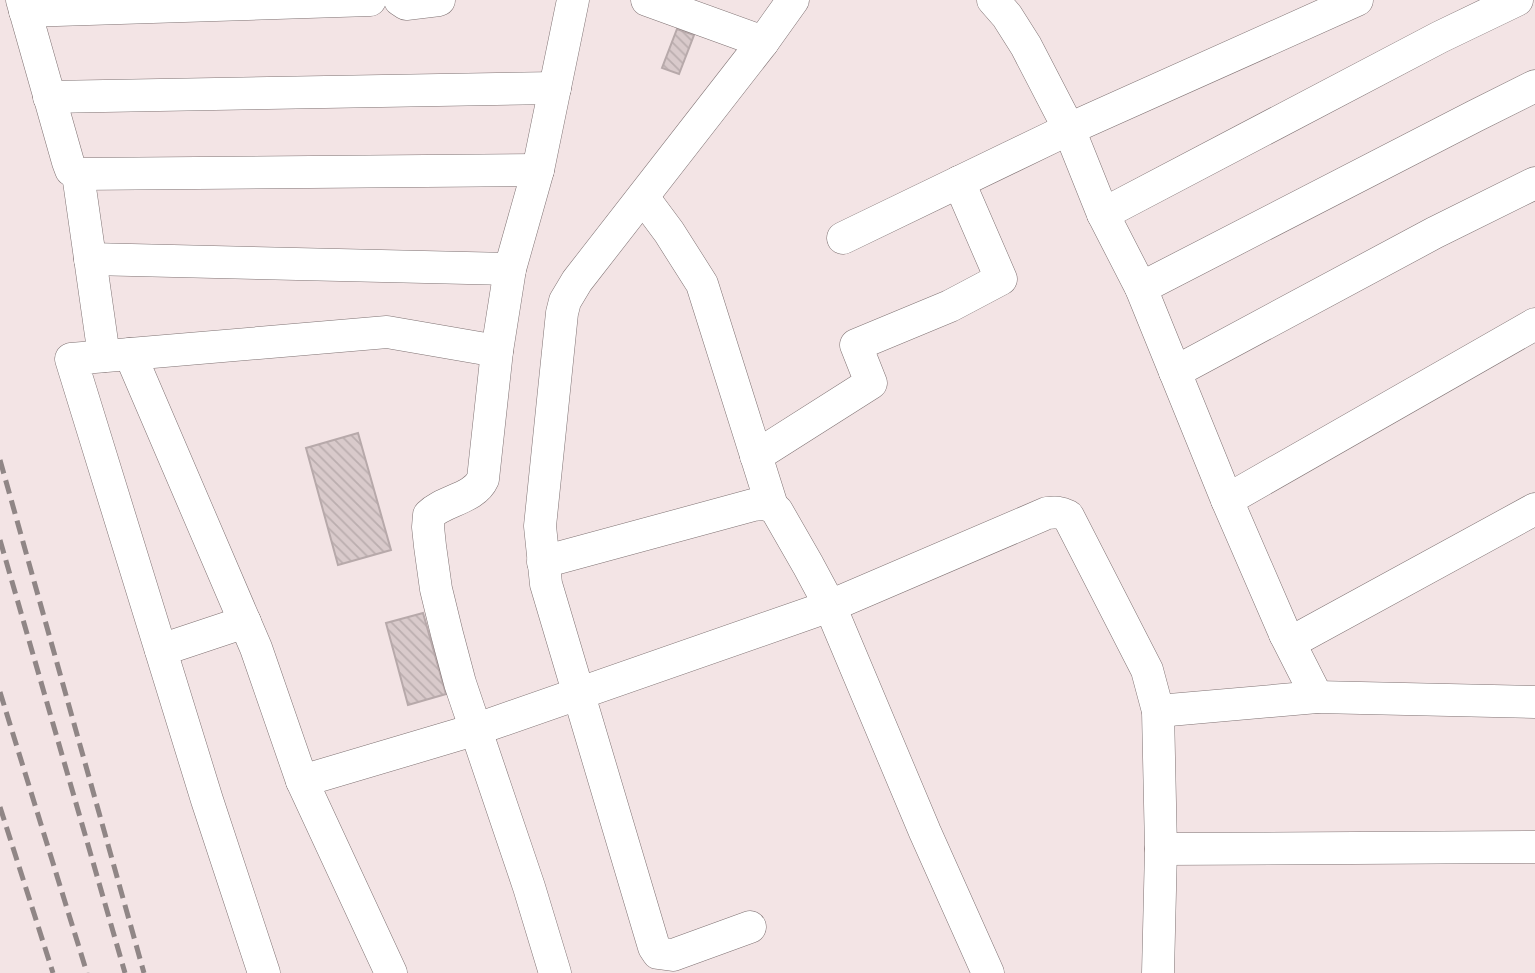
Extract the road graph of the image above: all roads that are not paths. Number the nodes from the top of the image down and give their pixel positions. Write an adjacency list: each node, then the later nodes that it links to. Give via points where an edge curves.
1 (370, 0): 10 (street)
2 (400, 0): 3 (street, via 406,4)
3 (439, 0)
4 (573, 0): 13 (street)
5 (647, 0): 11 (street)
6 (793, 0): 11 (street)
7 (993, 0): 15 (street, via 1026,46)
8 (1357, 0): 15 (street)
9 (1517, 0): 21 (street)
10 (24, 5): 14 (street)
11 (764, 42): 20 (street)
12 (1535, 86): 25 (street)
13 (555, 88): 14 (street); 16 (street)
14 (50, 96): 17 (street, via 68,162)
15 (1069, 129): 18 (street); 21 (street)
16 (538, 170): 17 (street); 24 (street)
17 (78, 174): 23 (street)
18 (960, 182): 22 (street); 30 (street, via 1001,279 856,345 871,383)
19 (1535, 183): 29 (street)
20 (643, 197): 30 (street, via 702,284); 34 (street, via 565,301 540,526)
21 (1103, 214): 25 (street)
22 (843, 238)
23 (90, 259): 24 (street); 28 (street)
24 (510, 269): 27 (street)
25 (1140, 288): 29 (street)
26 (1535, 324): 31 (street)
27 (496, 351): 28 (street, via 387,332); 43 (street, via 483,479 475,491 436,508 429,515 428,527 439,601)
28 (117, 355): 36 (street); 38 (street, via 71,359)
29 (1175, 372): 31 (street)
30 (756, 456): 32 (street)
31 (1227, 500): 37 (street)
32 (772, 506): 34 (street, via 753,505); 35 (street)
33 (1535, 509): 37 (street, via 1297,639)
34 (543, 562): 39 (street)
35 (830, 606): 39 (street); 42 (street, via 1047,513 1063,513 1147,670); 51 (street)
36 (245, 622): 38 (street); 44 (street)
37 (1285, 634): 40 (street)
38 (161, 650): 48 (street)
39 (578, 694): 43 (street); 47 (street, via 658,953 673,955)
40 (1317, 697): 41 (street); 42 (street)
41 (1535, 702)
42 (1158, 711): 46 (street)
43 (477, 729): 44 (street); 50 (street)
44 (302, 780): 49 (street)
45 (1535, 847): 46 (street)
46 (1161, 849): 52 (street)
47 (750, 927)
48 (264, 973)
49 (391, 973)
50 (555, 973)
51 (988, 973)
52 (1158, 973)

